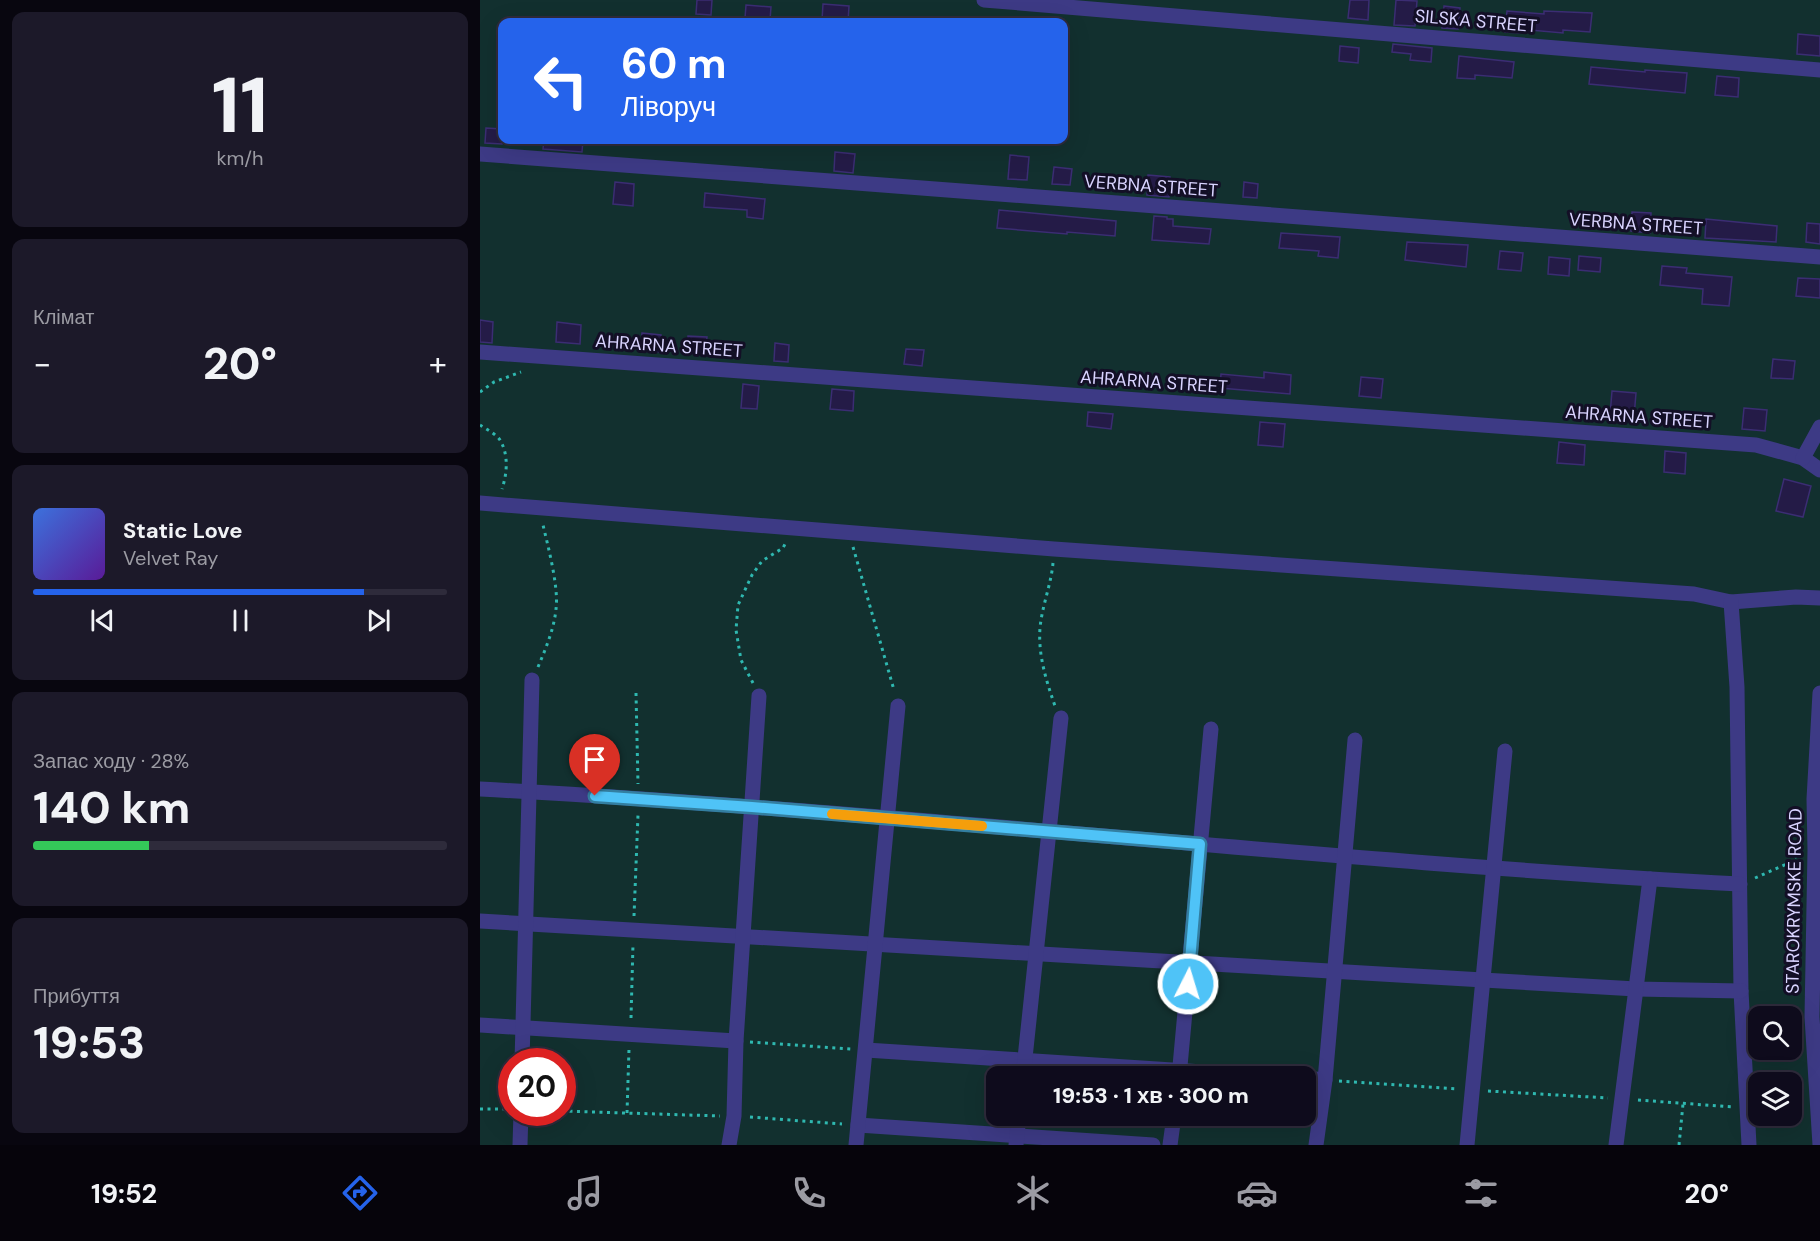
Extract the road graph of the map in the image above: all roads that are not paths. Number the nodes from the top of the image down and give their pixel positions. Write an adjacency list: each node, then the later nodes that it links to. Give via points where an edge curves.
1 (984, 0): 2 (street, SILSKA STREET)
2 (1820, 70)
3 (480, 154): 4 (street, VERBNA STREET)
4 (1820, 257)
5 (480, 352): 7 (street, AHRARNA STREET, via 1756,445)
6 (1820, 427): 7 (street)
7 (1803, 458): 8 (street, AHRARNA STREET)
8 (1820, 470)
9 (480, 504): 11 (street, via 1694,594)
10 (1820, 598): 11 (street)
11 (1731, 602): 30 (street, via 1737,687)
12 (532, 680): 21 (street)
13 (1820, 693): 22 (street, STAROKRYMSKE ROAD)
14 (759, 696): 23 (street)
15 (898, 706): 24 (street)
16 (1061, 718): 25 (street)
17 (1210, 729): 26 (street)
18 (1355, 740): 27 (street)
19 (1505, 751): 28 (street)
20 (480, 789): 21 (street)
21 (530, 792): 23 (street); 32 (street)
22 (1817, 798): 41 (street, STAROKRYMSKE ROAD)
23 (752, 807): 24 (street); 33 (street)
24 (887, 818): 25 (street); 34 (street)
25 (1048, 831): 26 (street); 35 (street)
26 (1200, 844): 27 (street); 36 (street)
27 (1344, 856): 28 (street); 37 (street)
28 (1494, 868): 29 (street); 38 (street)
29 (1650, 879): 30 (street); 39 (street)
30 (1740, 884): 40 (street)
31 (480, 921): 32 (street)
32 (526, 924): 33 (street); 43 (street)
33 (743, 936): 34 (street); 44 (street)
34 (875, 944): 35 (street); 46 (street)
35 (1035, 954): 36 (street); 47 (street)
36 (1190, 963): 37 (street); 50 (street)
37 (1334, 971): 38 (street); 52 (street)
38 (1483, 980): 39 (street); 63 (street)
39 (1636, 989): 40 (street); 64 (street)
40 (1741, 991): 65 (street)
41 (1816, 1016): 66 (street, STAROKRYMSKE ROAD)
42 (480, 1024): 43 (street)
43 (523, 1027): 44 (street); 45 (street)
44 (736, 1041): 58 (street, via 734,1116)
45 (522, 1048)
46 (866, 1050): 47 (street); 53 (street)
47 (1024, 1060): 48 (street); 49 (street)
48 (1024, 1066)
49 (1091, 1066)
50 (1181, 1066)
51 (1316, 1079): 52 (street)
52 (1325, 1080): 62 (street)
53 (858, 1125): 56 (street); 59 (street)
54 (521, 1126): 57 (street)
55 (1173, 1126): 61 (street)
56 (1016, 1140): 60 (street)
57 (520, 1145)
58 (729, 1145)
59 (856, 1145)
60 (1153, 1145)
61 (1170, 1145)
62 (1316, 1145)
63 (1467, 1145)
64 (1616, 1145)
65 (1749, 1145)
66 (1820, 1145)

